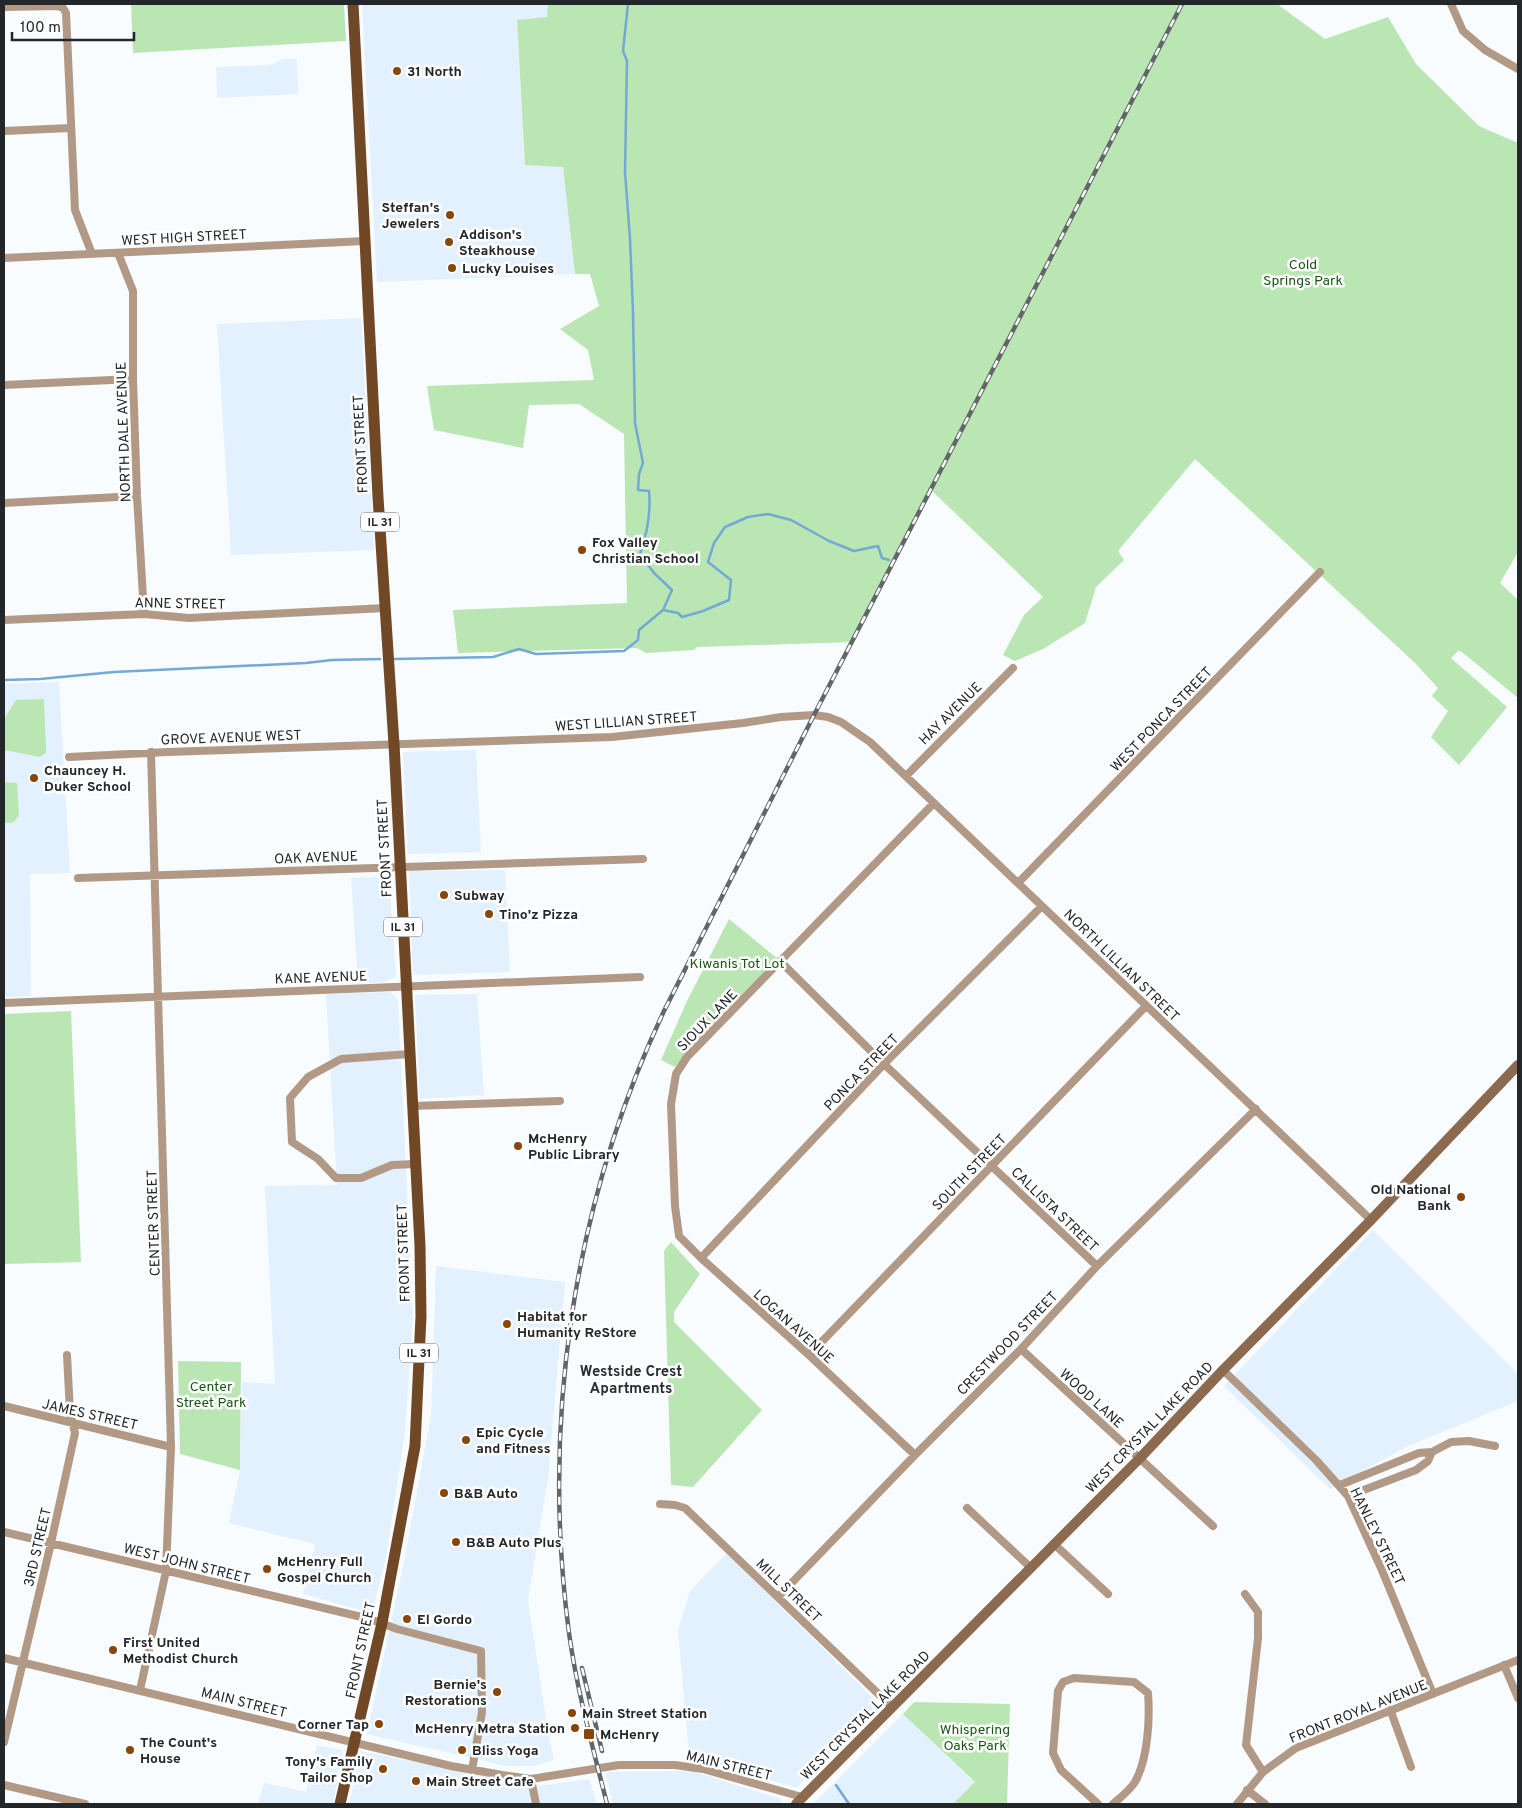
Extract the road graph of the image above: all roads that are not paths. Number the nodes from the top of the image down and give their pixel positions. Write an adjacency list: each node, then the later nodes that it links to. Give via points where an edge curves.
1 (353, 4): 7 (main road, FRONT STREET / IL 31)
2 (1451, 4): 4 (street, via 1463,31 1485,50)
3 (4, 7): 5 (street, via 51,5 63,8 67,18)
4 (1518, 68)
5 (70, 128): 6 (street); 9 (street, via 75,210)
6 (4, 131)
7 (365, 241): 8 (street, WEST HIGH STREET); 16 (main road, FRONT STREET / IL 31)
8 (118, 253): 9 (street, WEST HIGH STREET); 11 (street, NORTH DALE AVENUE, via 133,291)
9 (92, 254): 10 (street, WEST HIGH STREET)
10 (4, 258)
11 (133, 379): 12 (street); 13 (street, NORTH DALE AVENUE)
12 (4, 385)
13 (137, 496): 14 (street); 17 (street, NORTH DALE AVENUE)
14 (4, 503)
15 (1320, 572): 30 (street, WEST PONCA STREET)
16 (385, 608): 17 (street, ANNE STREET, via 190,618); 21 (main road, FRONT STREET / IL 31)
17 (144, 614): 18 (street, ANNE STREET)
18 (4, 620)
19 (1013, 668): 24 (street, HAY AVENUE)
20 (855, 730): 21 (street, WEST LILLIAN STREET, via 828,717 814,715 612,737); 24 (street, NORTH LILLIAN STREET)
21 (394, 744): 22 (street, GROVE AVENUE WEST); 27 (main road, FRONT STREET / IL 31)
22 (151, 752): 23 (street, GROVE AVENUE WEST); 28 (street, CENTER STREET)
23 (69, 757)
24 (906, 776): 25 (street, NORTH LILLIAN STREET)
25 (933, 804): 30 (street, NORTH LILLIAN STREET); 32 (street, SIOUX LANE)
26 (643, 859): 27 (street, OAK AVENUE)
27 (400, 867): 28 (street, OAK AVENUE); 34 (main road, FRONT STREET / IL 31)
28 (154, 874): 29 (street, OAK AVENUE); 35 (street, CENTER STREET)
29 (78, 878)
30 (1019, 882): 31 (street, NORTH LILLIAN STREET)
31 (1042, 906): 37 (street, NORTH LILLIAN STREET); 39 (street, PONCA STREET)
32 (780, 962): 39 (street, CALLISTA STREET); 46 (street, SIOUX LANE, via 687,1057 676,1074 671,1104)
33 (640, 977): 34 (street, KANE AVENUE)
34 (406, 986): 35 (street, KANE AVENUE); 38 (main road, FRONT STREET / IL 31)
35 (159, 996): 36 (street, KANE AVENUE); 57 (street, CENTER STREET)
36 (4, 1003)
37 (1146, 1006): 43 (street, NORTH LILLIAN STREET); 45 (street, SOUTH STREET)
38 (409, 1054): 42 (main road, FRONT STREET / IL 31); 44 (street, via 341,1059 308,1077 290,1098 292,1142 318,1159 336,1178 361,1178 392,1165)
39 (884, 1064): 45 (street, CALLISTA STREET); 48 (street, PONCA STREET)
40 (1518, 1065): 47 (street, WEST CRYSTAL LAKE ROAD)
41 (560, 1101): 42 (street)
42 (412, 1106): 44 (main road, FRONT STREET / IL 31)
43 (1256, 1109): 47 (street, NORTH LILLIAN STREET); 49 (street, CRESTWOOD STREET)
44 (415, 1164): 74 (main road, FRONT STREET / IL 31, via 421,1316 415,1446)
45 (992, 1166): 49 (street, CALLISTA STREET); 52 (street, SOUTH STREET)
46 (675, 1206): 48 (street, LOGAN AVENUE, via 679,1236)
47 (1371, 1220): 53 (street, WEST CRYSTAL LAKE ROAD)
48 (701, 1258): 52 (street, LOGAN AVENUE)
49 (1097, 1266): 50 (street, CRESTWOOD STREET)
50 (1021, 1349): 59 (street, CRESTWOOD STREET); 60 (street, WOOD LANE)
51 (67, 1355): 55 (street, 3RD STREET)
52 (809, 1355): 59 (street, LOGAN AVENUE)
53 (1223, 1370): 60 (street, WEST CRYSTAL LAKE ROAD); 61 (street, HANLEY STREET)
54 (4, 1406): 55 (street, JAMES STREET)
55 (73, 1423): 57 (street, JAMES STREET); 67 (street, 3RD STREET, via 75,1433)
56 (1495, 1446): 58 (street, via 1469,1441 1451,1442)
57 (171, 1447): 70 (street, CENTER STREET)
58 (1432, 1452): 61 (street, via 1418,1453); 62 (street, via 1428,1461 1416,1470)
59 (915, 1455): 73 (street, CRESTWOOD STREET)
60 (1140, 1458): 65 (street, WOOD LANE); 68 (street, WEST CRYSTAL LAKE ROAD)
61 (1340, 1486): 62 (street, HANLEY STREET)
62 (1348, 1496): 80 (street, HANLEY STREET, via 1382,1568)
63 (660, 1504): 73 (street, MILL STREET, via 685,1508)
64 (967, 1508): 69 (street)
65 (1213, 1526)
66 (4, 1532): 67 (street, WEST JOHN STREET)
67 (51, 1543): 70 (street, WEST JOHN STREET); 77 (street, 3RD STREET)
68 (1054, 1544): 69 (street, WEST CRYSTAL LAKE ROAD); 71 (street)
69 (1030, 1567): 82 (street, WEST CRYSTAL LAKE ROAD)
70 (166, 1571): 74 (street, WEST JOHN STREET); 79 (street, CENTER STREET)
71 (1108, 1594)
72 (1245, 1594): 88 (street, via 1258,1612 1246,1745)
73 (778, 1597): 82 (street, MILL STREET)
74 (382, 1623): 85 (main road, FRONT STREET / IL 31); 87 (street, WEST JOHN STREET, via 481,1651 482,1712)
75 (4, 1658): 77 (street, MAIN STREET)
76 (1518, 1660): 78 (street, FRONT ROYAL AVENUE)
77 (22, 1663): 79 (street, MAIN STREET); 84 (street, 3RD STREET)
78 (1504, 1665): 80 (street, FRONT ROYAL AVENUE); 81 (street)
79 (140, 1690): 85 (street, MAIN STREET)
80 (1433, 1694): 83 (street, FRONT ROYAL AVENUE)
81 (1518, 1698)
82 (892, 1707): 92 (street, WEST CRYSTAL LAKE ROAD)
83 (1390, 1709): 86 (street); 88 (street, FRONT ROYAL AVENUE, via 1296,1748)
84 (4, 1742)
85 (354, 1742): 87 (street, MAIN STREET); 94 (main road, FRONT STREET / IL 31)
86 (1411, 1767)
87 (472, 1770): 89 (street, MAIN STREET)
88 (1263, 1772): 91 (street, FRONT ROYAL AVENUE)
89 (530, 1779): 92 (street, MAIN STREET, via 619,1765 675,1765 703,1769); 95 (street)
90 (4, 1786): 93 (street)
91 (1247, 1790): 98 (street, FRONT ROYAL AVENUE); 99 (street)
92 (799, 1801)
93 (85, 1804)
94 (340, 1804)
95 (536, 1804)
96 (1098, 1804): 97 (street, via 1061,1770 1053,1753 1058,1691 1064,1682 1074,1678 1134,1682 1148,1693 1144,1763 1134,1784)
97 (1113, 1804)
98 (1238, 1804)
99 (1265, 1804)

